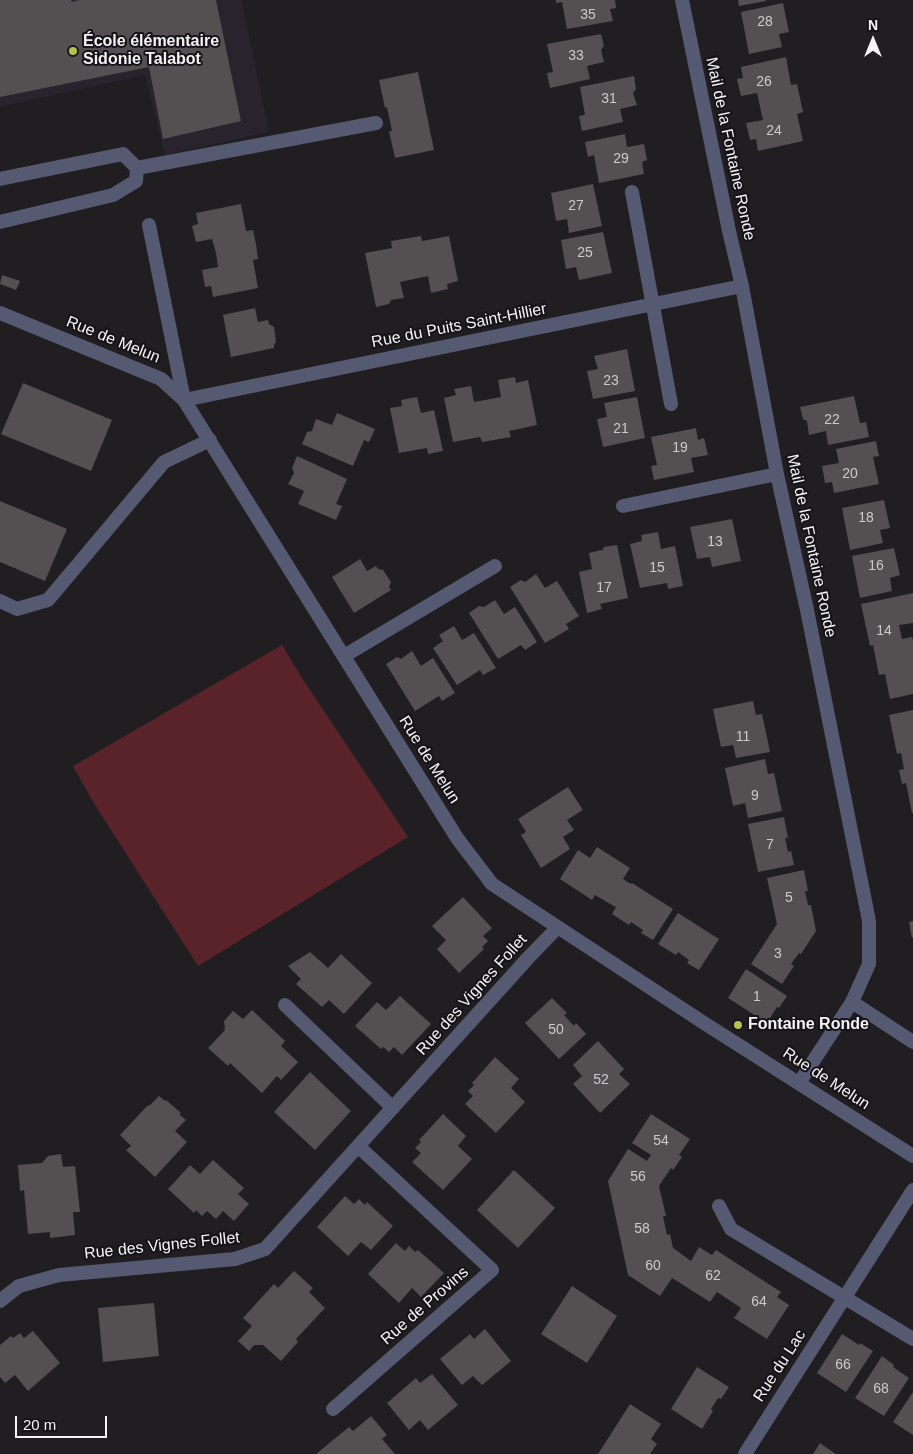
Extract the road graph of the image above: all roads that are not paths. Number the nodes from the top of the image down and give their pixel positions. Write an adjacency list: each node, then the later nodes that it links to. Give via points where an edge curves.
1 (682, 0): 8 (street, Mail de la Fontaine Ronde)
2 (376, 123): 3 (street)
3 (137, 168): 4 (street, via 123,154); 6 (street, via 136,181 113,195)
4 (0, 179)
5 (632, 192): 9 (street)
6 (0, 222)
7 (149, 225): 11 (street)
8 (742, 286): 9 (street, Rue du Puits Saint-Hillier); 14 (street, Mail de la Fontaine Ronde)
9 (652, 305): 11 (street, Rue du Puits Saint-Hillier); 12 (street)
10 (0, 313): 11 (street, Rue de Melun, via 161,378)
11 (184, 400): 13 (street, Rue de Melun)
12 (671, 404)
13 (210, 440): 17 (street, via 164,462 48,600 17,610); 18 (street, Rue de Melun)
14 (777, 474): 15 (street); 20 (street, Mail de la Fontaine Ronde, via 869,921 869,964)
15 (623, 506)
16 (495, 566): 18 (street)
17 (0, 601)
18 (344, 656): 19 (street, Rue de Melun, via 457,838 492,884)
19 (557, 928): 23 (street, Rue de Melun); 24 (street, Rue des Vignes Follet)
20 (852, 1002): 22 (street); 23 (street, Mail de la Fontaine Ronde)
21 (285, 1005): 24 (street)
22 (913, 1042)
23 (799, 1083): 26 (street, Rue de Melun)
24 (393, 1108): 25 (street, Rue des Vignes Follet)
25 (358, 1146): 30 (street, Rue des Vignes Follet, via 265,1249 234,1259 59,1274 19,1286); 32 (street, Rue de Provins, via 492,1270)
26 (913, 1156)
27 (913, 1190): 29 (street, Rue du Lac)
28 (719, 1206): 29 (street, via 731,1229)
29 (845, 1298): 31 (street); 33 (street, Rue du Lac)
30 (0, 1301)
31 (913, 1339)
32 (333, 1409)
33 (745, 1454)

